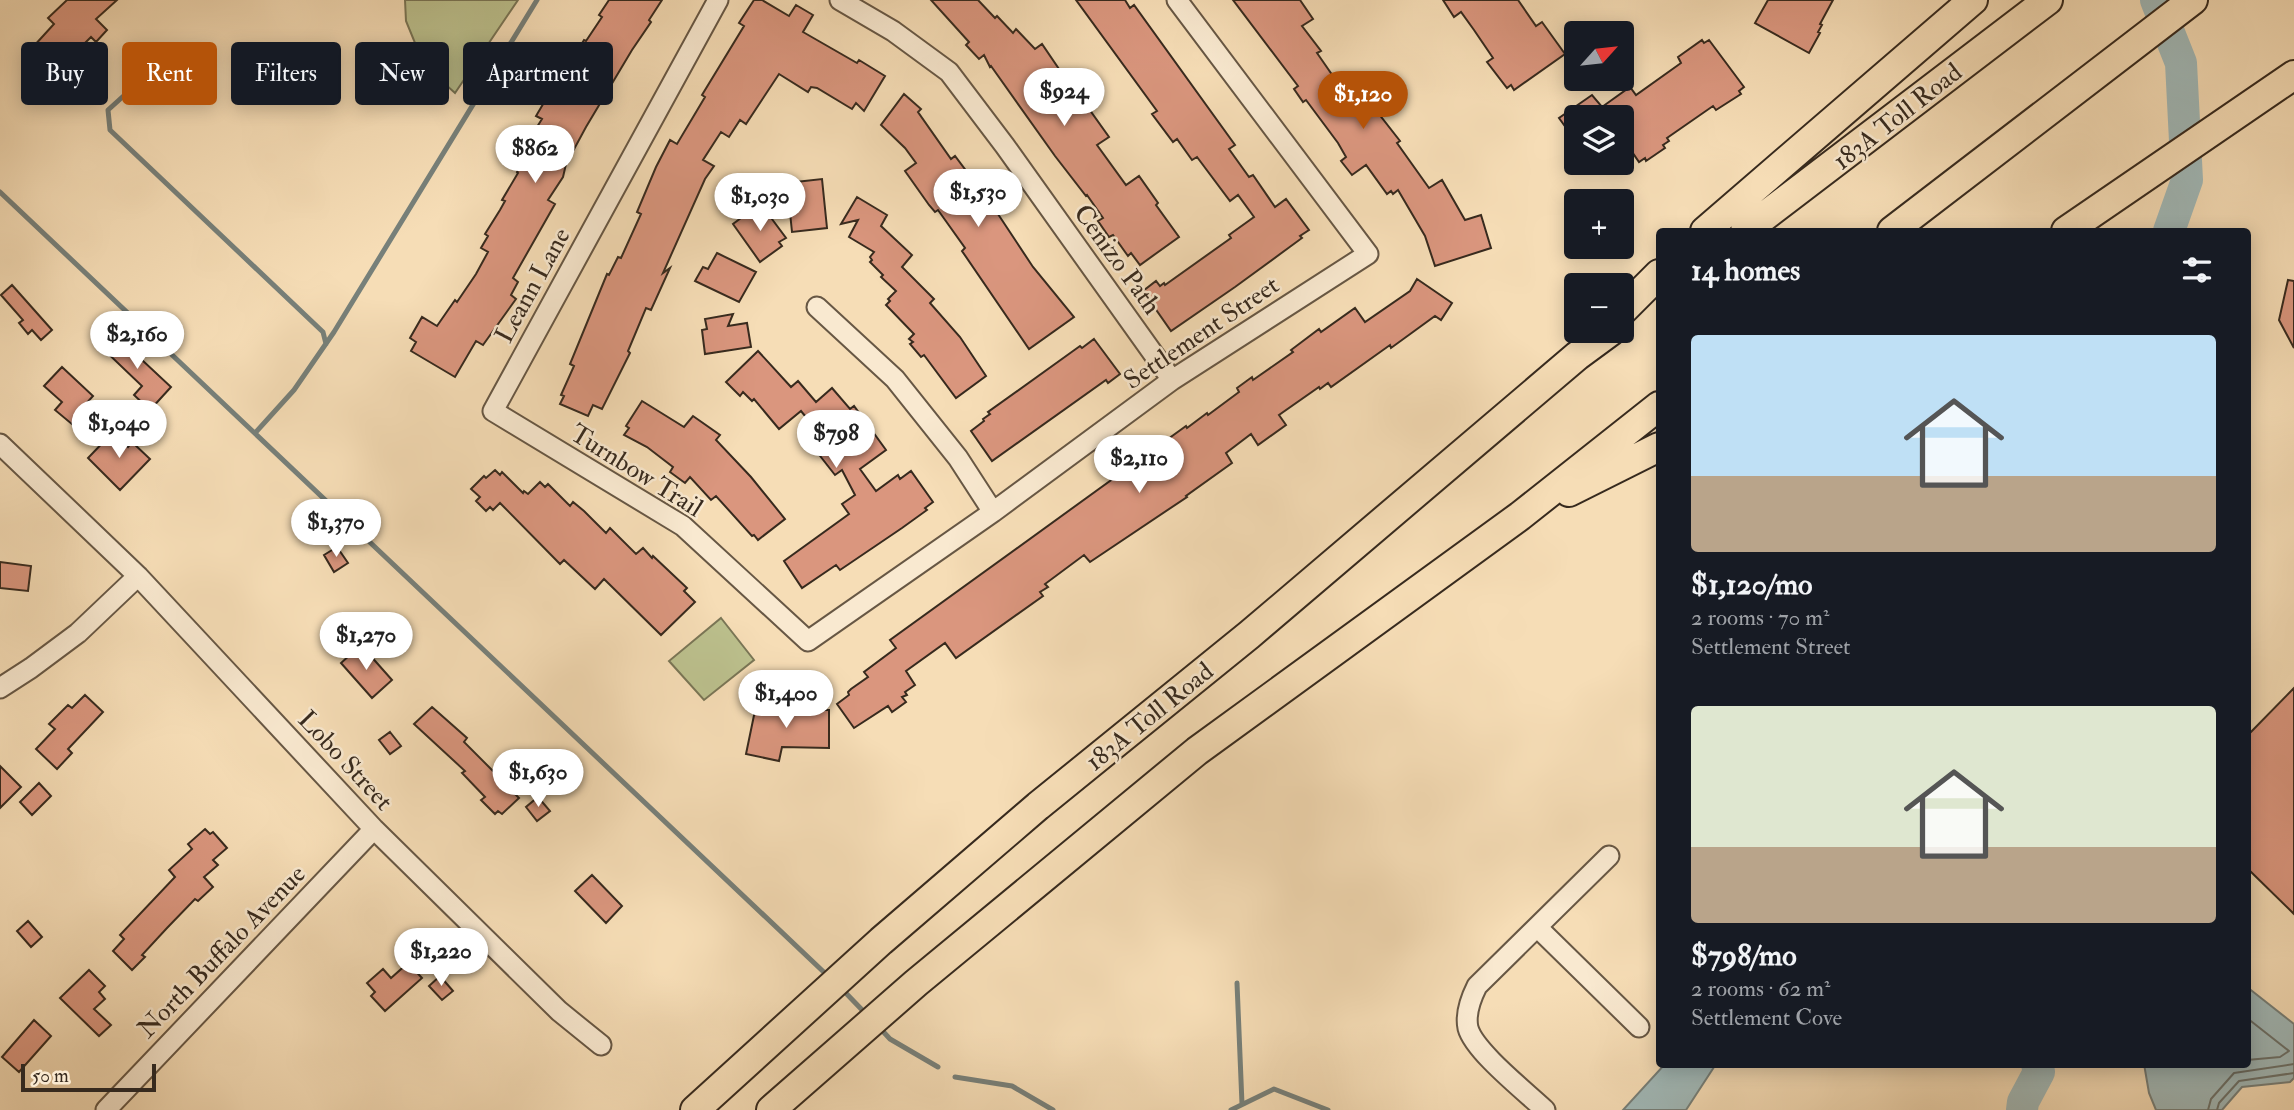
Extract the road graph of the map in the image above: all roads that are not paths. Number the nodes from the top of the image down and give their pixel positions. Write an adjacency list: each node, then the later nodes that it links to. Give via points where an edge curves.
1 (718, 0): 22 (street, Leann Lane)
2 (840, 0): 20 (street, Cenizo Path, via 949,72)
3 (1177, 0): 20 (street, Settlement Street, via 1368,254)
4 (1973, 0): 8 (highway)
5 (2048, 0): 9 (highway, 183A Toll Road)
6 (2193, 0): 10 (highway)
7 (2294, 75): 11 (highway)
8 (1708, 228)
9 (1749, 228)
10 (1896, 228)
11 (2070, 228)
12 (1656, 277): 14 (highway)
13 (1656, 297): 16 (highway)
14 (1634, 299)
15 (817, 307): 25 (street, via 895,379 958,458)
16 (1634, 313)
17 (1590, 343): 19 (highway)
18 (1595, 343): 19 (highway, 183A Toll Road)
19 (1577, 356): 36 (highway, 183A Toll Road, via 1249,635 1038,806)
20 (1172, 380): 25 (street, Settlement Street)
21 (1656, 408): 26 (highway)
22 (493, 411): 28 (street, Turnbow Trail, via 683,526)
23 (0, 444): 27 (street, Lobo Street)
24 (1656, 448): 26 (highway)
25 (993, 512): 28 (street, Settlement Street)
26 (1520, 516): 37 (highway, via 1197,751)
27 (138, 576): 29 (street, via 78,633); 30 (street, Lobo Street)
28 (808, 641)
29 (0, 688)
30 (374, 829): 34 (street, Lobo Street, via 559,1011); 35 (street, North Buffalo Avenue)
31 (1609, 856): 32 (street)
32 (1537, 927): 33 (street); 38 (street, via 1477,986 1470,1001 1468,1027 1477,1046)
33 (1639, 1027)
34 (601, 1045)
35 (106, 1110)
36 (695, 1110)
37 (771, 1110)
38 (1545, 1110)

